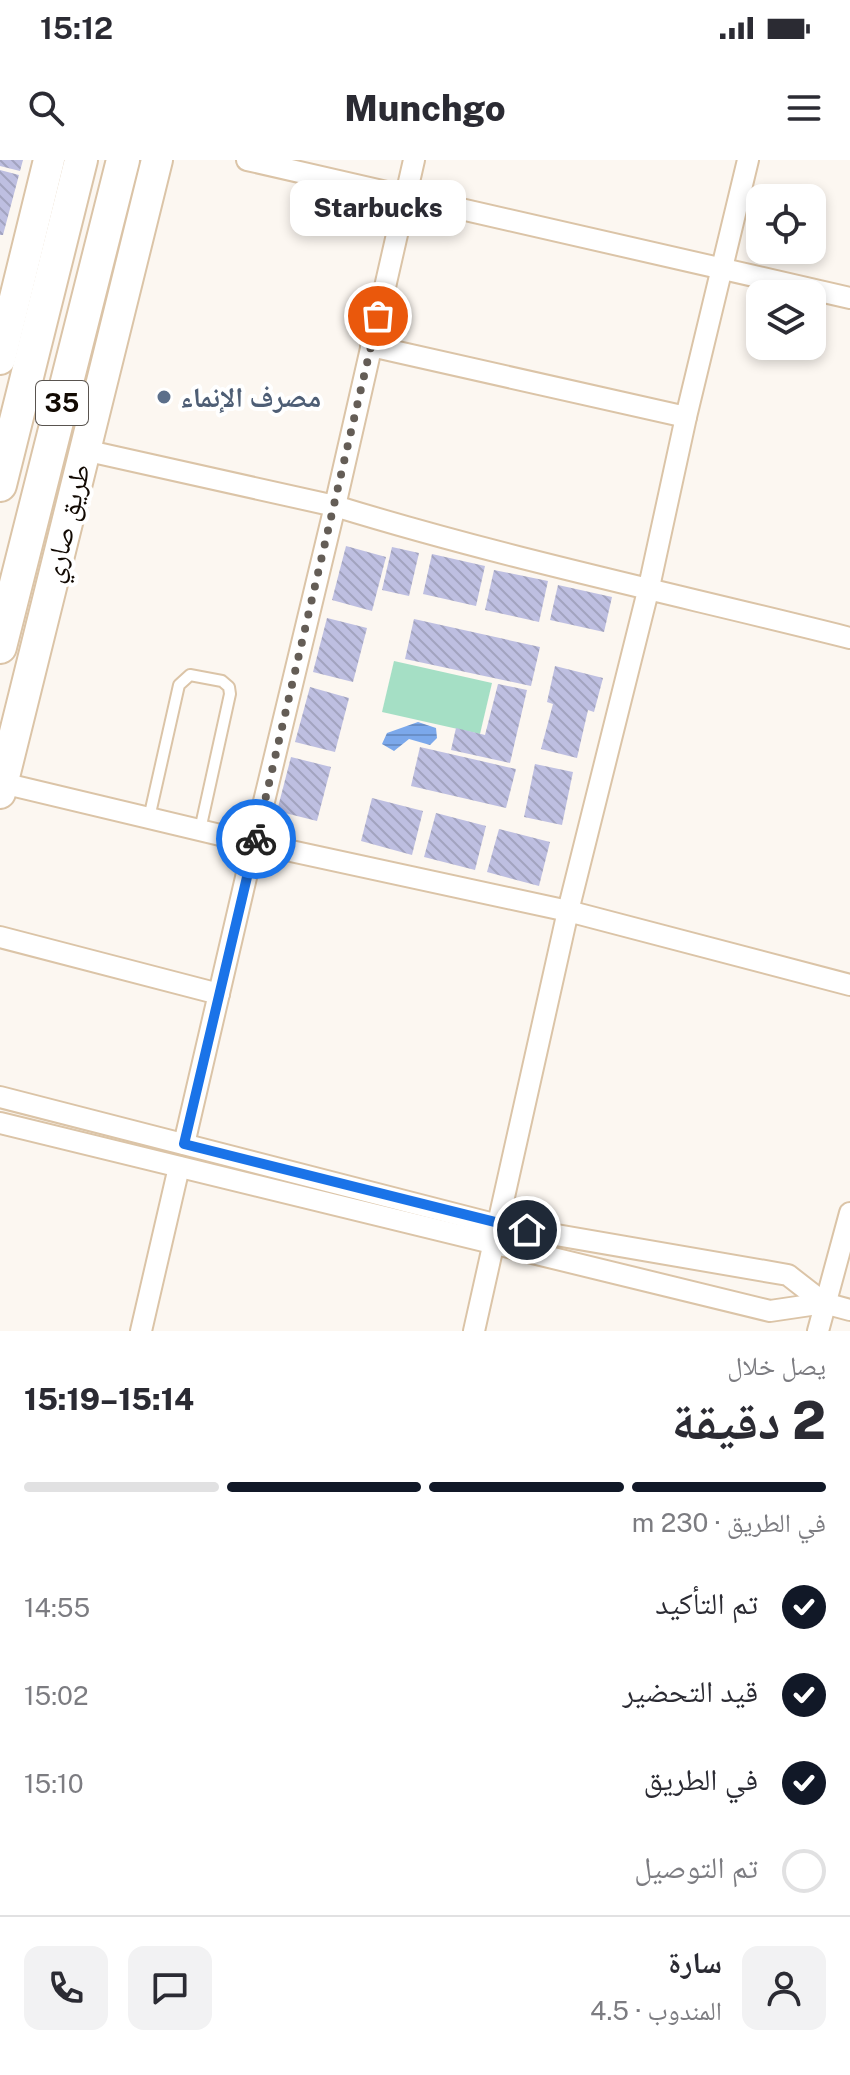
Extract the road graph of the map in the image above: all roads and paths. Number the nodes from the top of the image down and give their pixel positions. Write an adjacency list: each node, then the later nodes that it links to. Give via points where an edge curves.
1 (49, 160): 12 (main road)
2 (81, 160): 15 (main road, 35)
3 (123, 160): 19 (main road, طريق صاري / 35)
4 (157, 160): 14 (main road, طريق صاري)
5 (247, 160): 8 (street)
6 (414, 160): 8 (street)
7 (748, 160): 9 (street)
8 (405, 196): 9 (street); 11 (street)
9 (722, 268): 10 (street); 13 (street)
10 (850, 298)
11 (371, 346): 13 (street); 16 (street)
12 (0, 359)
13 (686, 417): 17 (street)
14 (84, 450): 16 (street); 20 (main road, طريق صاري)
15 (0, 485)
16 (335, 506): 17 (street); 23 (street)
17 (649, 587): 18 (street); 24 (street)
18 (850, 638)
19 (0, 647)
20 (1, 788): 21 (street)
21 (149, 818): 22 (street); 22 (lane, via 179,685 190,675 222,681 230,694)
22 (200, 830): 23 (street)
23 (254, 843): 24 (street); 27 (street)
24 (568, 911): 26 (street); 33 (street)
25 (0, 937): 27 (street)
26 (850, 985)
27 (219, 994): 30 (street)
28 (0, 1097): 30 (street)
29 (0, 1124): 31 (street)
30 (184, 1144): 33 (street)
31 (179, 1167): 33 (street); 36 (street)
32 (850, 1213): 34 (street)
33 (496, 1234): 34 (street, via 770,1311); 34 (street, via 788,1275); 37 (street)
34 (824, 1303): 35 (street); 38 (street)
35 (850, 1310)
36 (141, 1331)
37 (474, 1331)
38 (818, 1331)

